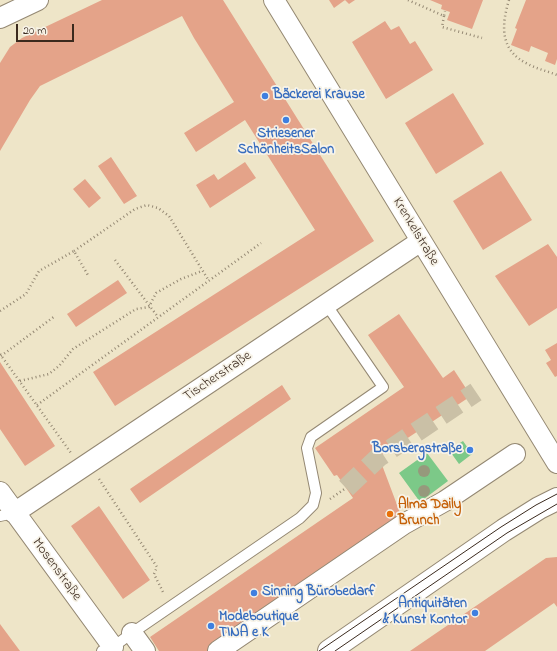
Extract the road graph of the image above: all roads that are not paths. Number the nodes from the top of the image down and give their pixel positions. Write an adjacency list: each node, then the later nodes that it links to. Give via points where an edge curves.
1 (38, 0): 3 (street)
2 (274, 0): 4 (street, Krenkelstraße)
3 (0, 18)
4 (421, 241): 5 (street, Tischerstraße); 7 (street, Krenkelstraße)
5 (326, 304): 10 (street, Tischerstraße); 11 (lane, via 383,387 311,437 307,448 316,493 313,506 300,518)
6 (515, 454): 14 (street, via 445,501 404,524)
7 (557, 463)
8 (0, 492): 10 (street, Mosenstraße)
9 (557, 499): 15 (main road, via 504,530)
10 (7, 515): 12 (street, Mosenstraße)
11 (132, 633): 12 (lane); 13 (street)
12 (107, 649)
13 (145, 651)
14 (218, 651)
15 (329, 651)

